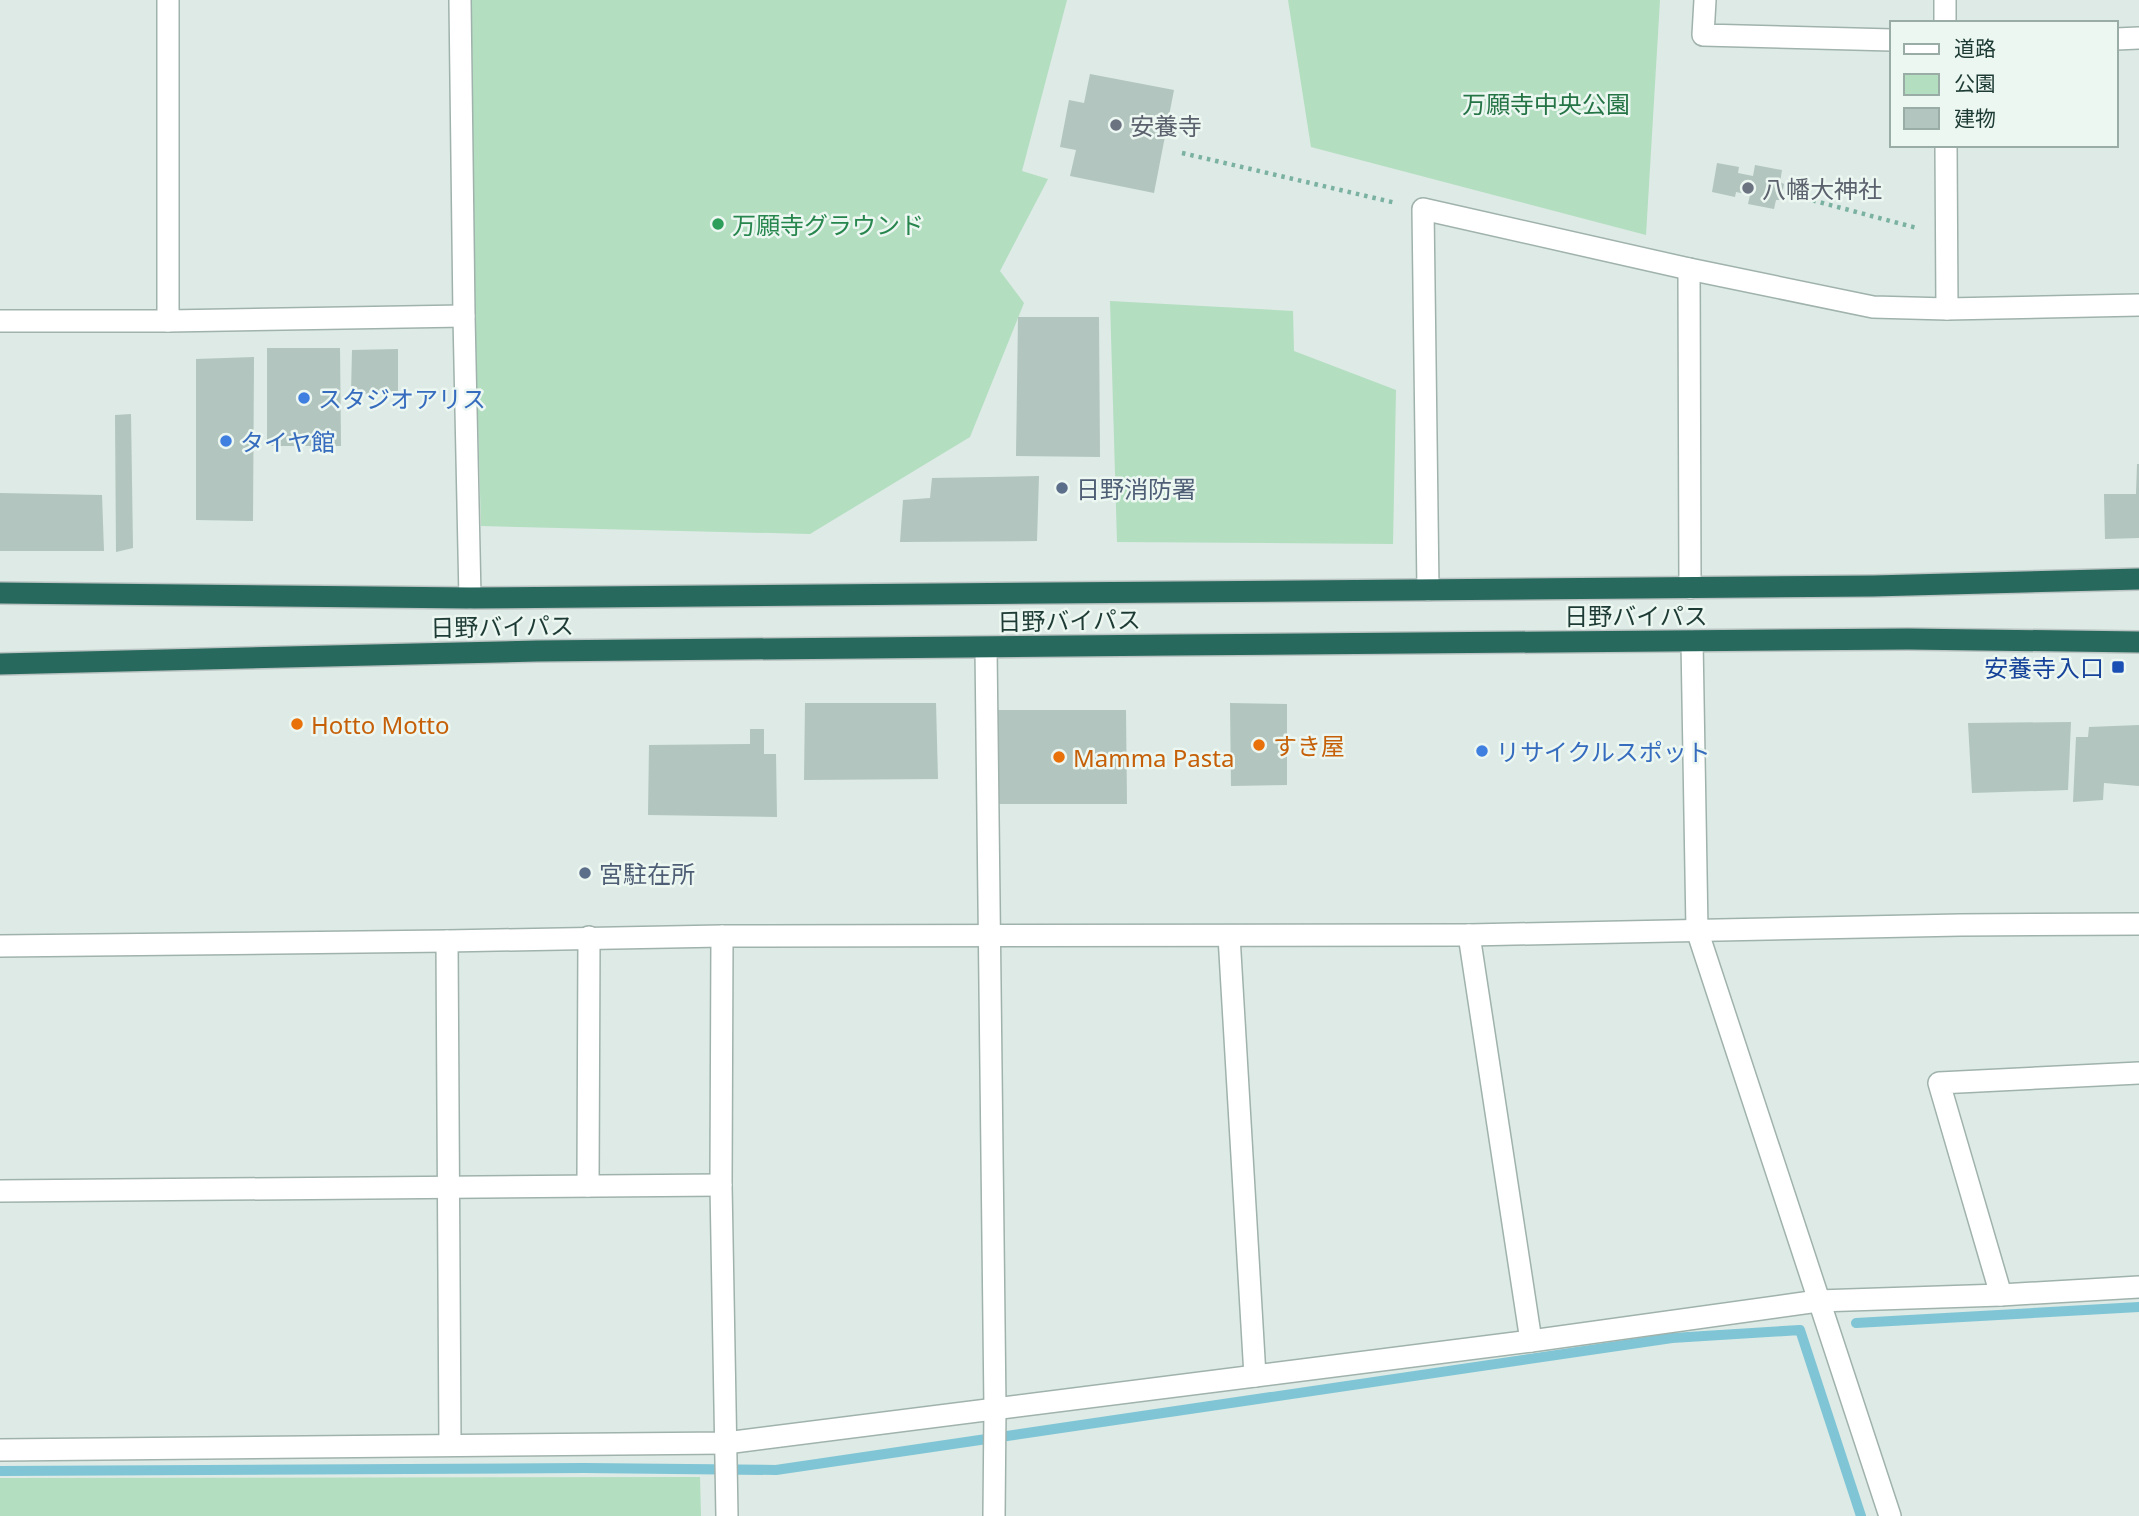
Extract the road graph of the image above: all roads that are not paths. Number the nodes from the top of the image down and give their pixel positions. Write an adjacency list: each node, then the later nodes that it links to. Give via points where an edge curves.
1 (168, 0): 14 (street)
2 (460, 0): 13 (street)
3 (1705, 0): 8 (street, via 1703,35)
4 (1945, 0): 5 (street)
5 (1945, 21)
6 (2139, 38): 7 (street)
7 (2118, 39)
8 (1890, 40)
9 (1946, 147): 12 (street)
10 (1689, 269): 12 (street, via 1873,307); 17 (street); 18 (street, via 1423,209)
11 (2139, 305): 12 (street)
12 (1947, 309)
13 (464, 316): 14 (street); 20 (street)
14 (168, 320): 15 (street)
15 (0, 321)
16 (2139, 579): 17 (highway, 日野バイパス)
17 (1690, 588): 18 (highway, 日野バイパス)
18 (1428, 590): 20 (highway, 日野バイパス)
19 (0, 593): 20 (highway, 日野バイパス)
20 (470, 598)
21 (1692, 641): 22 (highway, 日野バイパス); 23 (highway, 日野バイパス); 26 (street)
22 (2139, 642)
23 (986, 648): 24 (highway, 日野バイパス, via 537,651); 27 (street)
24 (0, 664)
25 (2139, 924): 26 (street)
26 (1697, 930): 28 (street); 41 (street)
27 (988, 935): 29 (street); 30 (street); 44 (street)
28 (1469, 935): 30 (street); 42 (street)
29 (722, 936): 31 (street); 35 (street)
30 (1229, 936): 43 (street)
31 (589, 937): 32 (street); 36 (street)
32 (447, 941): 33 (street); 37 (street)
33 (0, 946)
34 (2139, 1073): 40 (street, via 1939,1083)
35 (721, 1185): 36 (street); 45 (street)
36 (589, 1186): 37 (street)
37 (448, 1187): 38 (street); 46 (street)
38 (0, 1191)
39 (2139, 1287): 40 (street)
40 (2001, 1295): 41 (street)
41 (1818, 1301): 42 (street); 50 (street)
42 (1531, 1341): 43 (street)
43 (1255, 1376): 44 (street)
44 (995, 1408): 45 (street); 49 (street)
45 (726, 1443): 46 (street); 48 (street)
46 (450, 1444): 47 (street)
47 (0, 1450)
48 (727, 1516)
49 (994, 1516)
50 (1890, 1516)

